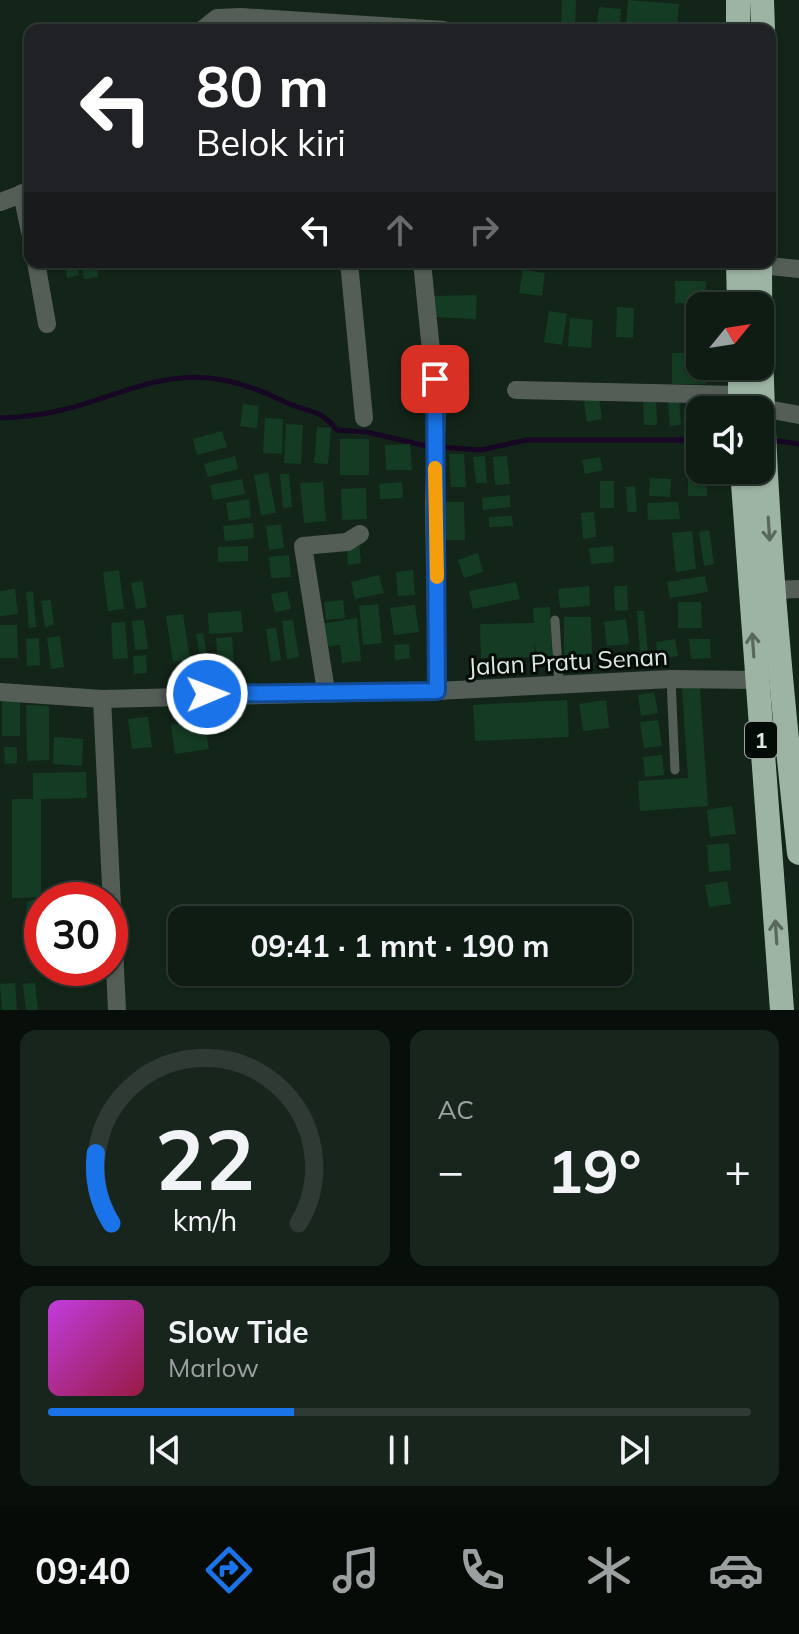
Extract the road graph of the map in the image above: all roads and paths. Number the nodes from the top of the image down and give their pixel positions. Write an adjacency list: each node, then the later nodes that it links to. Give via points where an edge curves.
1 (738, 0): 5 (highway)
2 (762, 0): 6 (highway)
3 (205, 24): 4 (street, via 241,17)
4 (350, 24)
5 (738, 24)
6 (763, 24)
7 (24, 193): 8 (street)
8 (0, 202)
9 (776, 266): 15 (street)
10 (37, 268): 17 (street)
11 (350, 268): 23 (street)
12 (423, 268): 34 (street, via 435,379)
13 (751, 268): 16 (highway)
14 (753, 268): 19 (highway, 1)
15 (799, 269)
16 (744, 292)
17 (47, 324)
18 (516, 390): 20 (street)
19 (753, 396)
20 (686, 410)
21 (799, 415): 22 (street)
22 (774, 417)
23 (364, 418)
24 (743, 484): 31 (highway, 1, one-way to 24)
25 (761, 484): 28 (highway, 1, one-way to 28)
26 (360, 534): 33 (street, via 347,542 303,546)
27 (799, 589): 28 (street)
28 (773, 590): 38 (highway, 1)
29 (555, 620): 32 (lane)
30 (671, 679): 31 (street, Jalan Pratu Senan); 32 (street, Jalan Pratu Senan); 37 (lane)
31 (755, 680): 40 (highway, 1, one-way to 31)
32 (559, 685): 34 (street, Jalan Pratu Senan)
33 (326, 691): 34 (street, Jalan Pratu Senan); 36 (street, Jalan Pratu Senan)
34 (437, 691)
35 (0, 692): 36 (street, Jalan Pratu Senan)
36 (102, 699): 39 (street)
37 (675, 770)
38 (799, 853)
39 (117, 1010)
40 (782, 1010)

